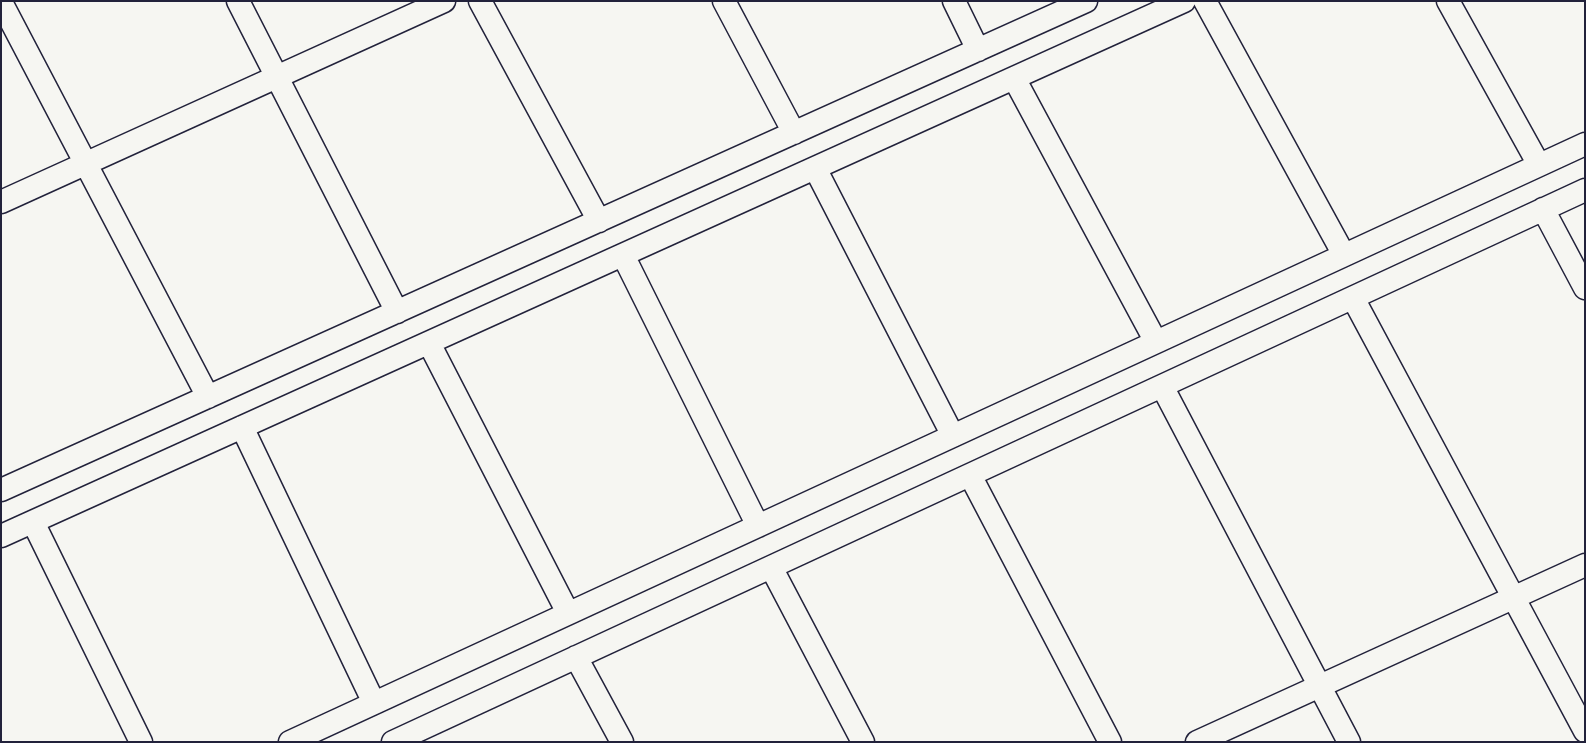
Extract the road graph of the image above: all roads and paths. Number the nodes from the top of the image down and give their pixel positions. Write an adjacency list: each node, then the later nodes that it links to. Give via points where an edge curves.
1 (238, 1): 12 (street)
2 (444, 1): 12 (street)
3 (480, 1): 22 (street)
4 (724, 1): 14 (street)
5 (954, 1): 11 (street)
6 (1086, 1): 11 (street)
7 (1184, 1): 13 (street)
8 (1205, 1): 24 (street)
9 (1448, 1): 17 (street)
10 (1, 2): 16 (street)
11 (978, 50): 14 (street)
12 (277, 77): 16 (street); 27 (street)
13 (1014, 78): 18 (street); 28 (street)
14 (794, 132): 22 (street)
15 (1585, 144): 17 (street)
16 (86, 164): 20 (street); 31 (street)
17 (1539, 165): 24 (street)
18 (815, 168): 23 (street); 33 (street)
19 (1585, 190): 21 (street)
20 (1, 202)
21 (1543, 209): 25 (street); 26 (street)
22 (599, 221): 27 (street)
23 (623, 255): 29 (street); 37 (street)
24 (1344, 255): 28 (street)
25 (1585, 288)
26 (1353, 298): 30 (street); 41 (street)
27 (397, 312): 31 (street)
28 (1156, 342): 33 (street)
29 (428, 343): 32 (street); 42 (street)
30 (1162, 386): 34 (street); 44 (street)
31 (208, 397): 35 (street)
32 (242, 427): 36 (street); 45 (street)
33 (953, 436): 37 (street)
34 (970, 475): 40 (street); 52 (street)
35 (1, 490)
36 (33, 522): 38 (street); 47 (street)
37 (758, 526): 42 (street)
38 (1, 536)
39 (1585, 565): 41 (street)
40 (771, 567): 43 (street); 51 (street)
41 (1513, 598): 44 (street); 46 (street)
42 (568, 613): 45 (street)
43 (576, 657): 49 (street); 50 (street)
44 (1320, 686): 53 (street); 54 (street)
45 (374, 703): 48 (street)
46 (1585, 731)
47 (141, 742)
48 (290, 742)
49 (393, 742)
50 (622, 742)
51 (863, 742)
52 (1110, 742)
53 (1197, 742)
54 (1349, 742)

